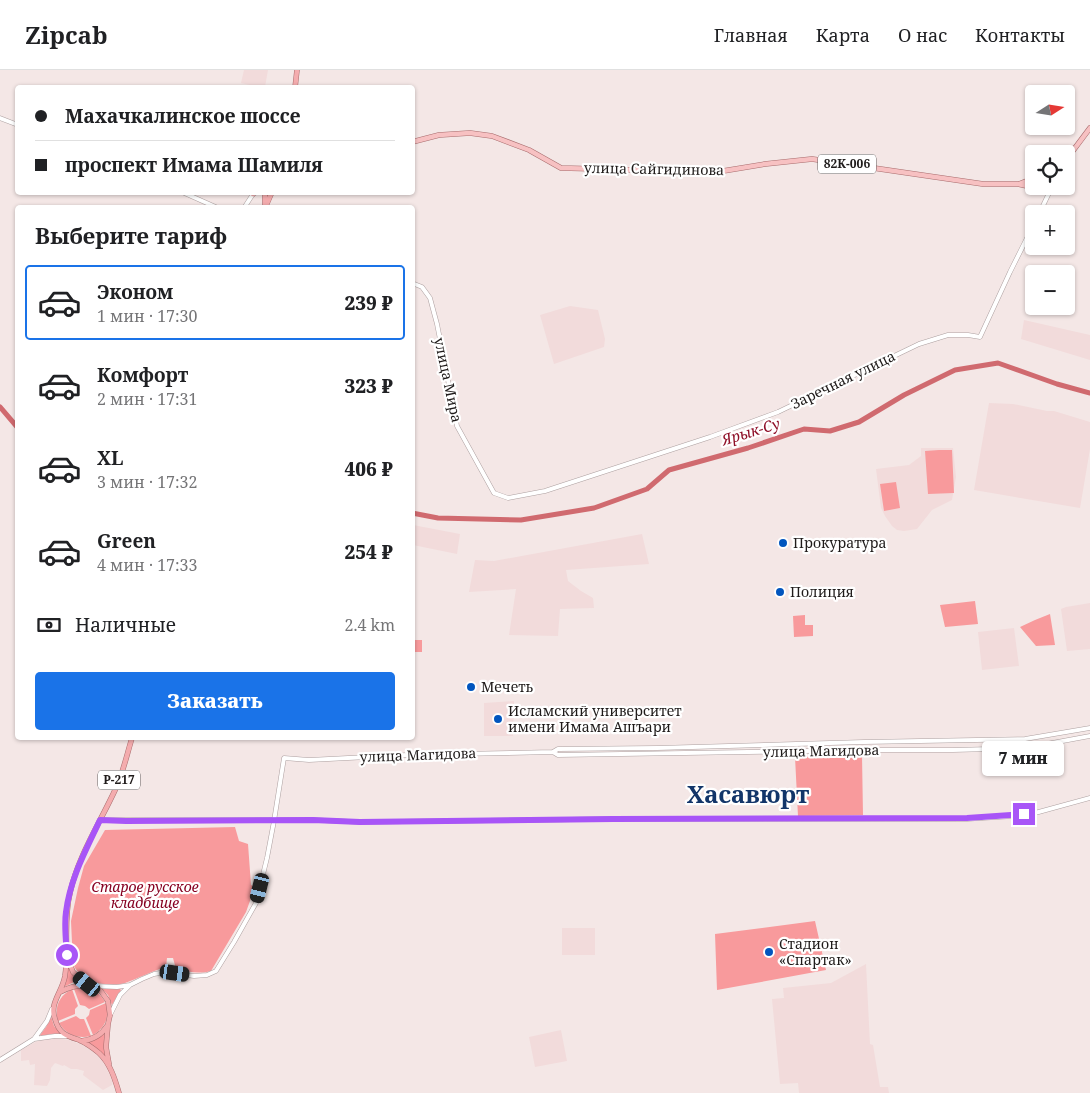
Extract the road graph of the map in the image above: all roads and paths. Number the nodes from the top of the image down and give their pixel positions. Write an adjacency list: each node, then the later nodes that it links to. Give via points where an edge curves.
1 (297, 70): 2 (highway)
2 (295, 85)
3 (0, 118): 4 (main road)
4 (15, 124)
5 (1090, 128): 7 (main road)
6 (415, 141): 9 (main road, улица Сайгидинова / 82К-006, via 438,135 470,133 492,136 529,150 561,168 717,172 812,159 974,182)
7 (1075, 148)
8 (1025, 181): 9 (main road, 82К-006)
9 (1018, 184): 10 (main road, улица Сайгидинова)
10 (1025, 185)
11 (189, 195): 12 (main road)
12 (211, 205)
13 (1025, 242): 15 (main road, Заречная улица, via 980,337 948,335 919,344 778,412 545,491)
14 (415, 284): 15 (main road, улица Мира, via 430,298 457,426 494,493)
15 (508, 498)
16 (1090, 728): 19 (main road, улица Магидова, via 1024,739 567,749)
17 (1090, 736): 19 (main road, улица Магидова, via 1034,747 962,750 558,755)
18 (131, 740): 21 (highway, Р-217, via 117,786)
19 (553, 752): 22 (main road, улица Магидова, via 309,760 284,758)
20 (1090, 798): 22 (main road, via 1035,813 967,818)
21 (100, 820): 22 (main road); 23 (highway, Р-217, via 77,868 70,892 66,913)
22 (274, 821): 25 (main road, via 256,903 216,971 194,976 166,972 142,978)
23 (67, 955): 24 (highway, Р-217, via 74,972); 27 (highway, Р-217)
24 (87, 984): 26 (highway); 27 (highway)
25 (130, 985): 26 (main road); 29 (main road, via 120,995)
26 (94, 986): 29 (highway, via 105,995)
27 (60, 992): 28 (highway, Р-217)
28 (52, 1010): 31 (highway, via 58,1027); 32 (main road, Р-217)
29 (110, 1015): 30 (highway)
30 (108, 1024): 33 (highway, via 99,1035); 35 (highway, via 106,1047)
31 (67, 1036): 32 (main road); 33 (highway)
32 (34, 1039): 34 (main road)
33 (81, 1041): 35 (highway, via 101,1055)
34 (0, 1060)
35 (111, 1070): 36 (highway)
36 (119, 1093)

